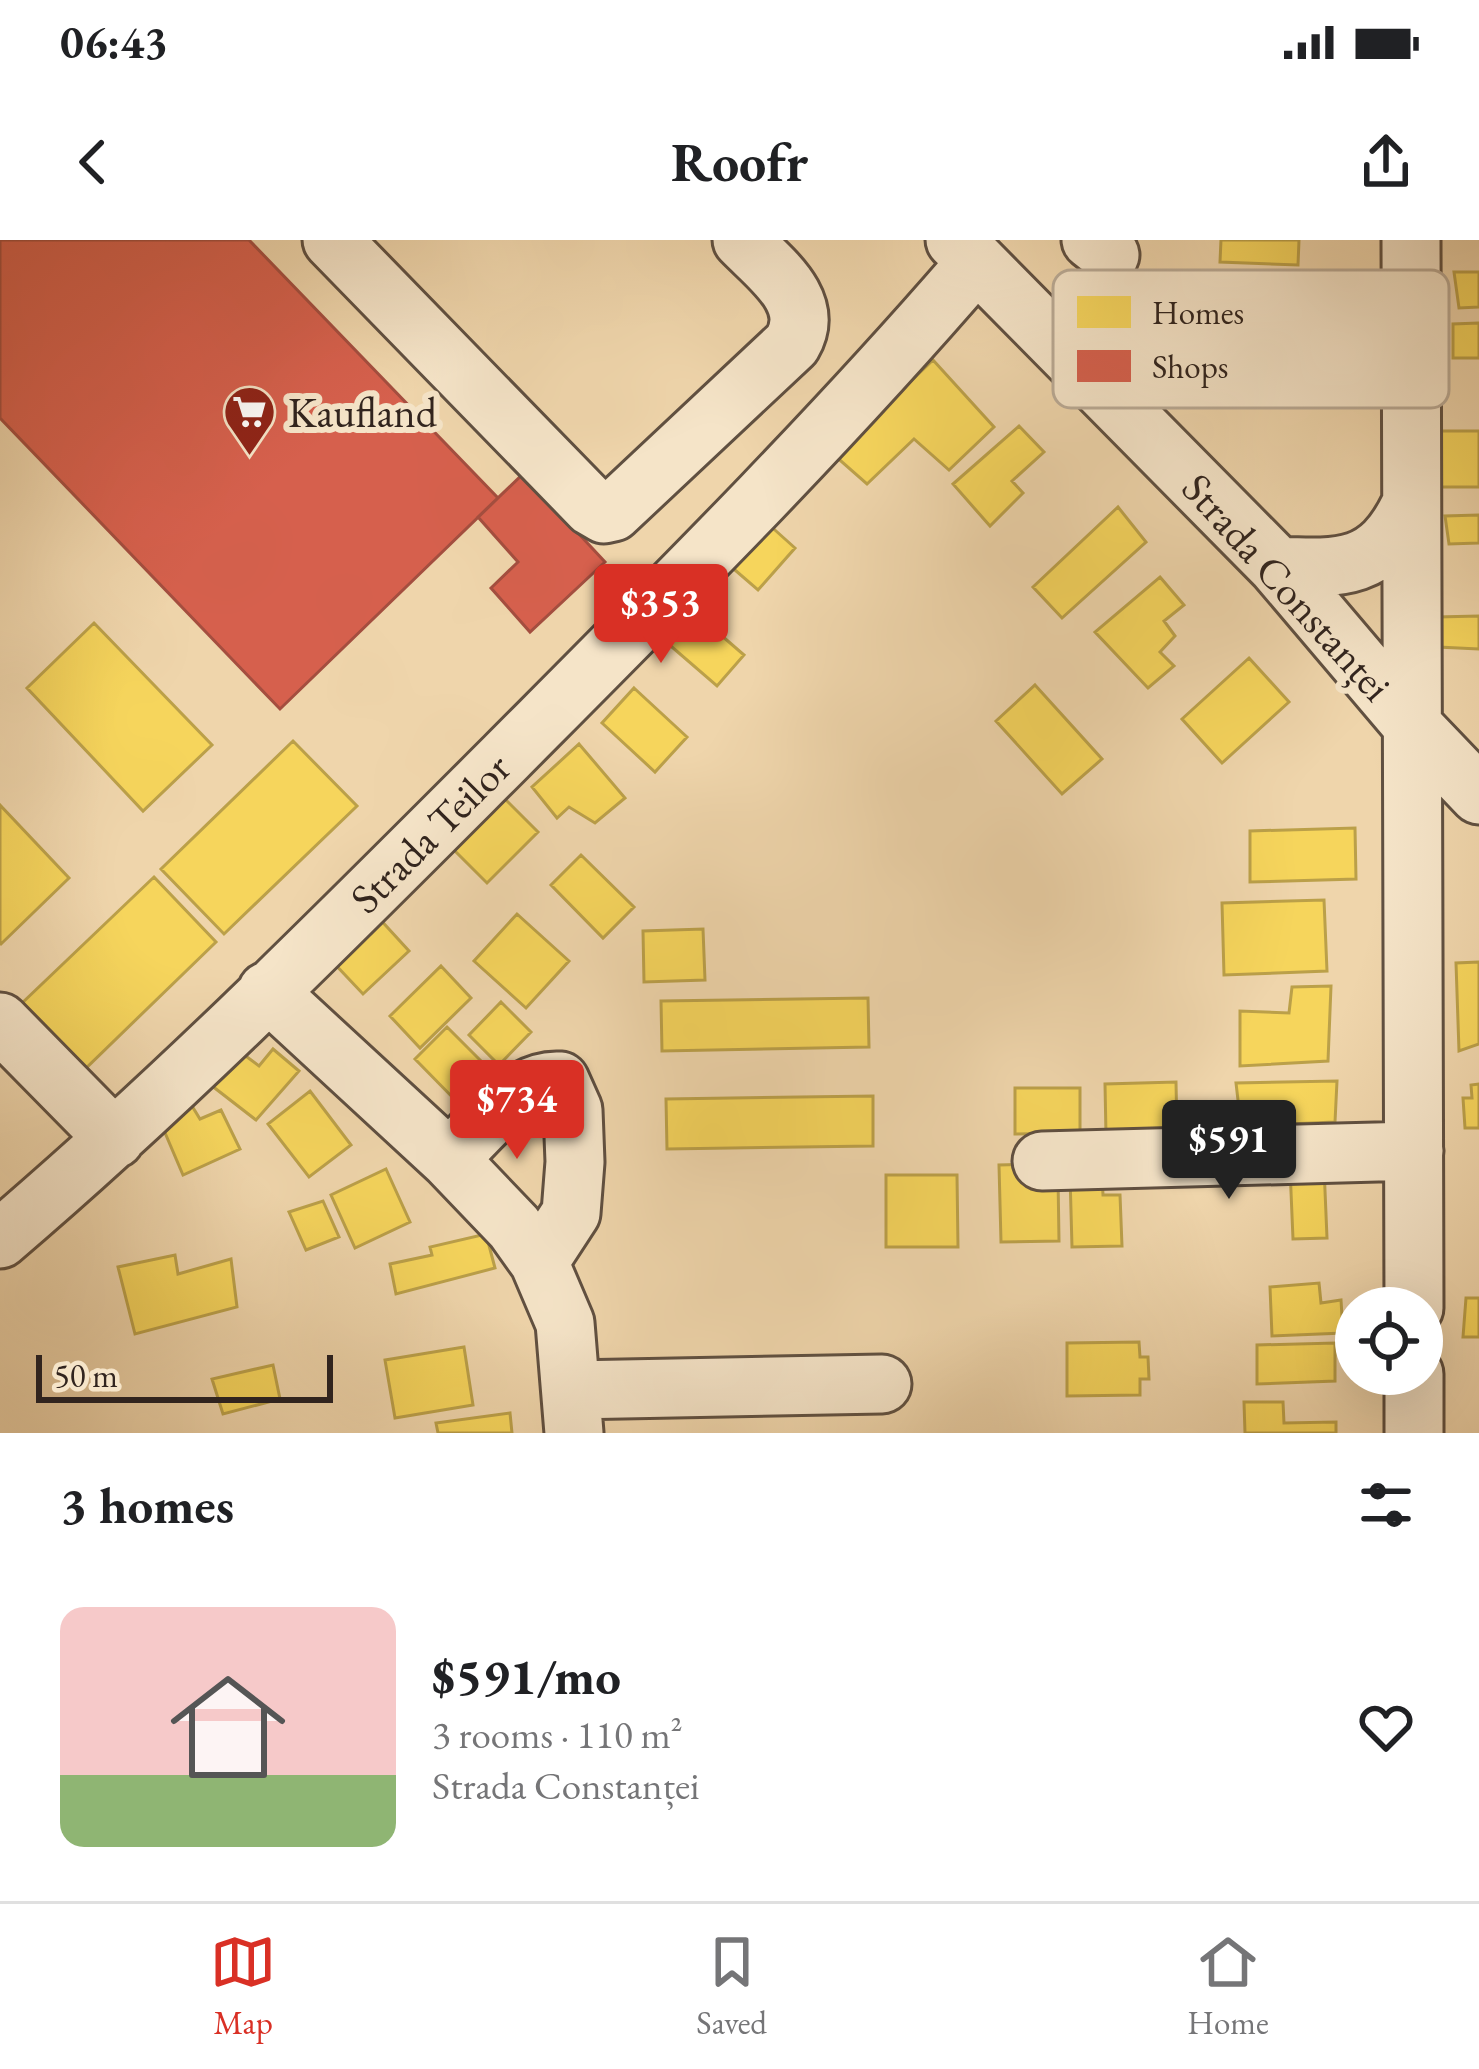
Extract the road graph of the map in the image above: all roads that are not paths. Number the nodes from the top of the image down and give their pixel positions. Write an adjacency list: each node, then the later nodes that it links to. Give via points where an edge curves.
1 (332, 240): 2 (street, via 604,514 799,332 791,292)
2 (742, 240)
3 (1411, 240): 5 (street)
4 (965, 252): 6 (street, Strada Constanței); 13 (street, Strada Teilor, via 853,403)
5 (1411, 270)
6 (1053, 341)
7 (1120, 408): 10 (street, Strada Constanței)
8 (1410, 408): 9 (street)
9 (1410, 506): 10 (street, via 1395,538 1376,553 1348,564); 11 (street)
10 (1277, 566): 11 (street, Strada Constanței)
11 (1412, 725): 12 (street); 16 (street, Strada Constanței)
12 (1479, 796)
13 (267, 991): 15 (street, Strada Teilor); 17 (street)
14 (0, 1022): 15 (street)
15 (115, 1138): 19 (street, Strada Teilor)
16 (1414, 1151): 18 (street); 21 (street, Strada Constanței)
17 (449, 1159): 20 (street); 20 (street, via 523,1089 560,1081 573,1110 571,1213)
18 (1042, 1161)
19 (0, 1239)
20 (538, 1262): 24 (street, via 565,1323)
21 (1414, 1287)
22 (881, 1384): 24 (street)
23 (1414, 1395): 25 (street)
24 (573, 1412)
25 (1414, 1433)

